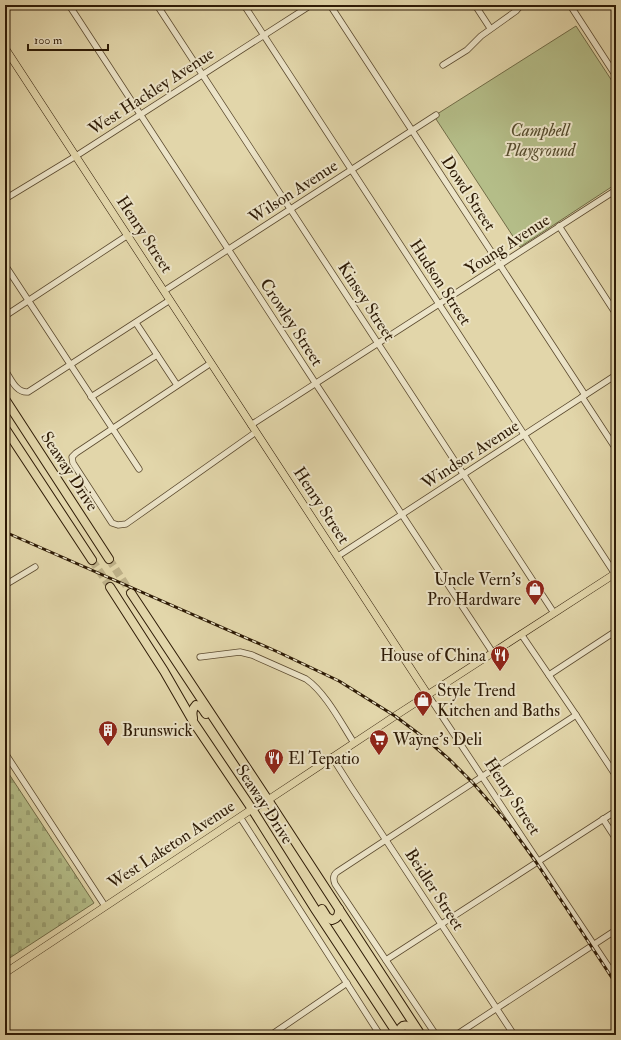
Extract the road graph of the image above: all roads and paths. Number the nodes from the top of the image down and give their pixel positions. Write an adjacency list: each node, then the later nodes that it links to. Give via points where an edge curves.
1 (11, 5): 10 (street)
2 (69, 5): 17 (street, Crowley Street)
3 (157, 5): 15 (street, Kinsey Street)
4 (244, 5): 12 (street, Hudson Street)
5 (311, 5): 12 (street, West Hackley Avenue)
6 (330, 5): 19 (street, Dowd Street)
7 (475, 5): 11 (street)
8 (521, 5): 11 (street)
9 (570, 5): 16 (street)
10 (5, 9)
11 (490, 28): 14 (street, via 467,50)
12 (264, 35): 15 (street, West Hackley Avenue); 21 (street, Hudson Street)
13 (5, 48): 20 (main road, Henry Street)
14 (443, 65)
15 (203, 75): 17 (street, West Hackley Avenue); 24 (street, Kinsey Street)
16 (616, 76)
17 (141, 114): 20 (street, West Hackley Avenue); 27 (street, Crowley Street)
18 (436, 115): 19 (street, Wilson Avenue)
19 (412, 130): 21 (street, Wilson Avenue); 29 (street, Dowd Street)
20 (76, 156): 23 (street, West Hackley Avenue); 26 (main road, Henry Street)
21 (351, 170): 24 (street, Wilson Avenue); 33 (street, Hudson Street)
22 (616, 190): 25 (street, Young Avenue)
23 (5, 198)
24 (290, 209): 27 (street, Wilson Avenue); 37 (street, Kinsey Street)
25 (559, 226): 29 (street, Young Avenue); 34 (street)
26 (128, 236): 30 (main road, Henry Street); 31 (street)
27 (228, 249): 30 (street, Wilson Avenue); 43 (street, Crowley Street)
28 (5, 265): 31 (street)
29 (500, 265): 33 (street, Young Avenue); 45 (street, Dowd Street)
30 (164, 291): 32 (main road, Henry Street)
31 (29, 300): 35 (street); 40 (street)
32 (170, 300): 36 (street); 39 (main road, Henry Street)
33 (439, 305): 37 (street, Young Avenue); 52 (street, Hudson Street)
34 (616, 314)
35 (5, 316)
36 (136, 323): 38 (street); 40 (street)
37 (378, 344): 43 (street, Young Avenue); 55 (street, Kinsey Street)
38 (157, 355): 44 (street); 46 (street)
39 (211, 363): 44 (street); 48 (main road, Henry Street)
40 (70, 365): 41 (street, via 23,393); 46 (street)
41 (5, 370)
42 (616, 375): 45 (street, Windsor Avenue)
43 (316, 384): 48 (street, Young Avenue); 56 (street, Crowley Street)
44 (177, 386): 50 (street)
45 (584, 396): 52 (street, Windsor Avenue); 53 (street, Dowd Street)
46 (91, 397): 50 (street)
47 (5, 399): 58 (highway, Seaway Drive)
48 (251, 425): 51 (main road, Henry Street)
49 (5, 428): 59 (highway, Seaway Drive)
50 (112, 429): 51 (street, via 72,457 73,463 112,523 118,525 126,524); 54 (street)
51 (256, 432): 57 (main road, Henry Street)
52 (525, 435): 55 (street, Windsor Avenue); 61 (street, Hudson Street)
53 (616, 449)
54 (139, 469)
55 (464, 474): 56 (street, Windsor Avenue); 65 (street, Kinsey Street)
56 (402, 515): 57 (street, Windsor Avenue); 68 (street, Crowley Street)
57 (338, 556): 71 (main road, Henry Street)
58 (109, 559)
59 (92, 560)
60 (35, 567): 62 (street)
61 (616, 574): 65 (main road, West Laketon Avenue)
62 (5, 585)
63 (110, 587): 73 (highway, Seaway Drive)
64 (131, 593): 79 (highway, Seaway Drive)
65 (554, 613): 67 (main road, West Laketon Avenue)
66 (616, 631): 70 (street)
67 (521, 634): 68 (main road, West Laketon Avenue); 70 (street)
68 (493, 653): 71 (main road, West Laketon Avenue)
69 (200, 657): 74 (street, via 246,653 306,679 323,696)
70 (549, 674): 72 (street)
71 (428, 695): 74 (main road, West Laketon Avenue); 78 (street, Henry Street)
72 (576, 715): 77 (street); 78 (street)
73 (194, 723): 79 (highway, via 193,709 198,705 252,783); 81 (highway, Seaway Drive)
74 (354, 743): 76 (main road, West Laketon Avenue)
75 (5, 753): 89 (street)
76 (332, 757): 80 (main road, West Laketon Avenue); 87 (street, Beidler Street)
77 (616, 776)
78 (482, 777): 87 (street); 88 (street, Henry Street)
79 (260, 788): 80 (highway, Seaway Drive)
80 (268, 800): 81 (main road, West Laketon Avenue); 90 (highway, Seaway Drive)
81 (252, 809): 83 (main road, West Laketon Avenue); 85 (highway, Seaway Drive)
82 (616, 811): 84 (street)
83 (240, 817): 89 (main road, West Laketon Avenue); 97 (street)
84 (603, 819): 86 (street); 88 (street)
85 (259, 820): 90 (highway, via 267,825 327,917 332,920 336,918); 101 (highway, Seaway Drive)
86 (616, 839)
87 (386, 840): 91 (street, Beidler Street); 94 (street, via 336,872 333,878)
88 (538, 861): 91 (street); 93 (street, Henry Street)
89 (105, 906): 95 (main road, West Laketon Avenue)
90 (339, 909): 103 (highway, Seaway Drive)
91 (441, 924): 94 (street); 98 (street, Beidler Street)
92 (616, 930): 93 (street)
93 (594, 945): 96 (street, Henry Street); 98 (street)
94 (386, 960): 104 (street)
95 (5, 973)
96 (616, 978)
97 (347, 984): 99 (street); 100 (street)
98 (496, 1009): 105 (street); 106 (street, Beidler Street)
99 (271, 1035)
100 (380, 1035)
101 (398, 1035): 102 (highway, via 402,1026 406,1025 410,1026)
102 (415, 1035)
103 (421, 1035)
104 (436, 1035)
105 (456, 1035)
106 (514, 1035)

